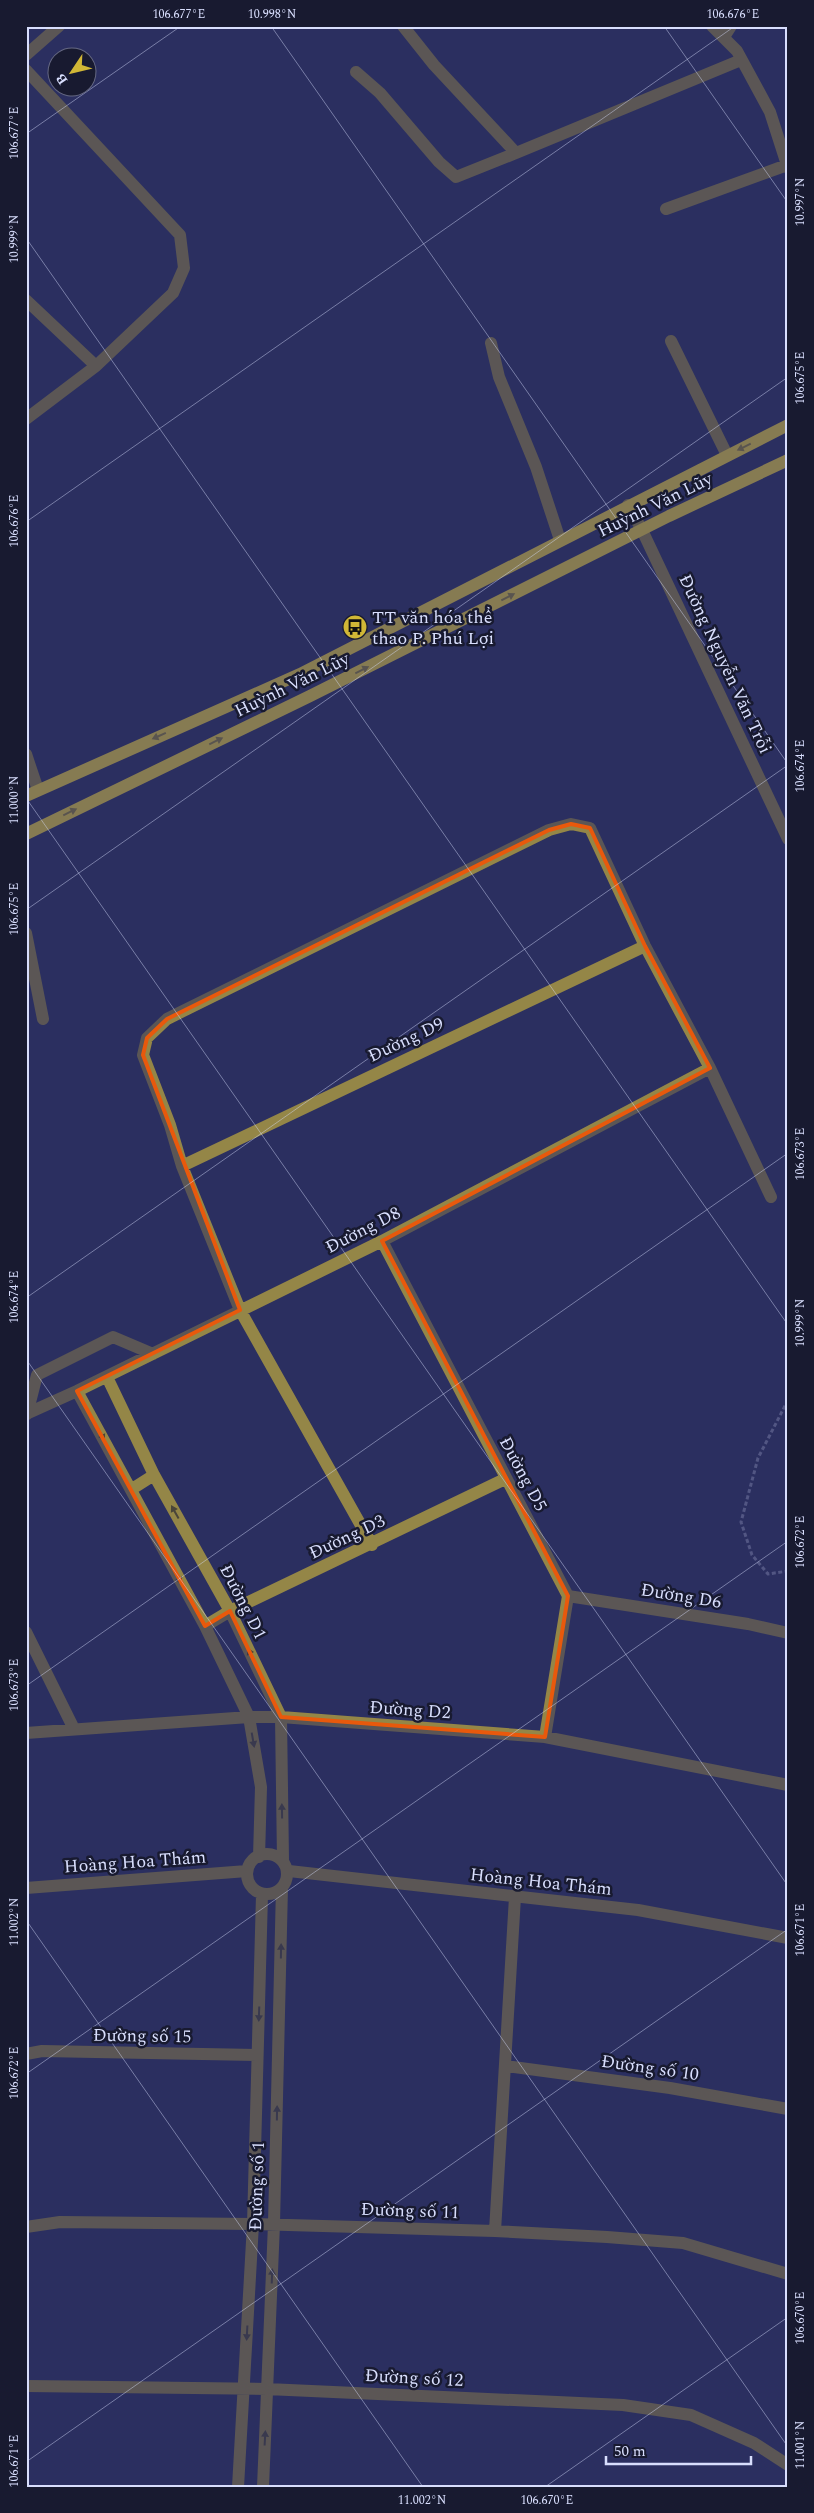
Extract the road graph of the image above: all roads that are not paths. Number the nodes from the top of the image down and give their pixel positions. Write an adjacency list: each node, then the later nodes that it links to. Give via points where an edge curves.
1 (59, 26): 5 (street)
2 (403, 26): 9 (street)
3 (712, 26): 4 (street)
4 (727, 32): 6 (street)
5 (26, 55)
6 (741, 60): 9 (street); 10 (street, via 770,112)
7 (26, 70): 15 (street, via 180,235 184,268 173,293)
8 (356, 72): 9 (street, via 380,93 439,162 456,177)
9 (516, 153)
10 (787, 167): 11 (street)
11 (666, 210)
12 (26, 300): 15 (street)
13 (671, 341): 18 (street)
14 (492, 343): 22 (street, via 499,377 536,467)
15 (96, 366): 16 (street)
16 (26, 419)
17 (788, 425): 18 (main road, Huỳnh Văn Lũy, one-way to 18)
18 (727, 455): 20 (main road, Huỳnh Văn Lũy)
19 (788, 460): 21 (main road, Huỳnh Văn Lũy)
20 (628, 506): 21 (street, Đường Nguyễn Văn Trỗi); 22 (main road, Huỳnh Văn Lũy)
21 (642, 530): 26 (main road, Huỳnh Văn Lũy, one-way to 21); 27 (street, Đường Nguyễn Văn Trỗi)
22 (560, 540): 24 (main road, Huỳnh Văn Lũy, one-way to 24, via 300,674)
23 (26, 754): 24 (street)
24 (38, 790): 25 (main road, Huỳnh Văn Lũy)
25 (26, 796)
26 (26, 834)
27 (788, 839)
28 (26, 932): 30 (street)
29 (645, 946): 31 (street); 32 (street, Đường D9); 32 (street, via 590,828 571,824 549,830 167,1018 147,1038 143,1055)
30 (43, 1019)
31 (710, 1068): 33 (street); 34 (street, Đường D8)
32 (182, 1166): 35 (street)
33 (771, 1197)
34 (382, 1241): 35 (street, Đường D8); 41 (street, Đường D5)
35 (240, 1310): 36 (street, Đường D8); 43 (street)
36 (154, 1354): 37 (street, Đường D8); 39 (street, via 114,1337 37,1374)
37 (107, 1377): 38 (street, Đường D8); 40 (street, Đường D1)
38 (77, 1391): 39 (street, Đường D8); 42 (street, one-way to 42)
39 (27, 1414)
40 (154, 1474): 42 (street); 45 (street, Đường D1, one-way to 40)
41 (505, 1479): 43 (street, Đường D3); 44 (street, Đường D5)
42 (132, 1489): 46 (street, one-way to 46)
43 (372, 1545): 45 (street, Đường D3)
44 (568, 1596): 48 (street, Đường D6); 53 (street)
45 (230, 1611): 46 (street, Đường D3); 50 (street, Đường D1, one-way to 45)
46 (205, 1626): 49 (street)
47 (26, 1632): 51 (street)
48 (788, 1633)
49 (249, 1717): 50 (street, Đường D2); 51 (street, Đường D2); 55 (street, one-way to 55, via 261,1787)
50 (281, 1717): 53 (street, Đường D2); 56 (street, Đường D1, one-way to 50)
51 (74, 1729): 52 (street, Đường D2)
52 (26, 1733)
53 (545, 1737): 54 (street, Đường D2)
54 (788, 1785)
55 (259, 1857): 56 (street, via 274,1854); 57 (street, via 253,1860)
56 (286, 1865): 58 (street, via 288,1878); 61 (street, Hoàng Hoa Thám)
57 (247, 1871): 59 (street, Hoàng Hoa Thám); 60 (street, via 248,1882)
58 (282, 1887): 60 (street, via 273,1894); 68 (street, Đường số 1, one-way to 58)
59 (26, 1888)
60 (262, 1895): 64 (street, Đường số 1, one-way to 64)
61 (515, 1897): 62 (street, Hoàng Hoa Thám, via 638,1910); 65 (street)
62 (788, 1938)
63 (26, 2054): 64 (street, Đường số 15, via 42,2051)
64 (257, 2055): 67 (street, Đường số 1)
65 (506, 2066): 66 (street, Đường số 10, via 670,2088); 70 (street)
66 (788, 2109)
67 (253, 2224): 68 (street, Đường số 11); 69 (street, Đường số 11, via 60,2222); 73 (street, Đường số 1, one-way to 73)
68 (274, 2224): 70 (street, Đường số 11); 74 (street, Đường số 1, one-way to 68)
69 (26, 2228)
70 (496, 2231): 71 (street, Đường số 11, via 683,2243)
71 (788, 2274)
72 (26, 2386): 73 (street, Đường số 12)
73 (244, 2388): 74 (street, Đường số 12); 76 (street, Đường số 1)
74 (267, 2389): 75 (street, Đường số 12, via 623,2405 691,2415 754,2443); 77 (street, Đường số 1, one-way to 74)
75 (788, 2465)
76 (238, 2487)
77 (263, 2487)

